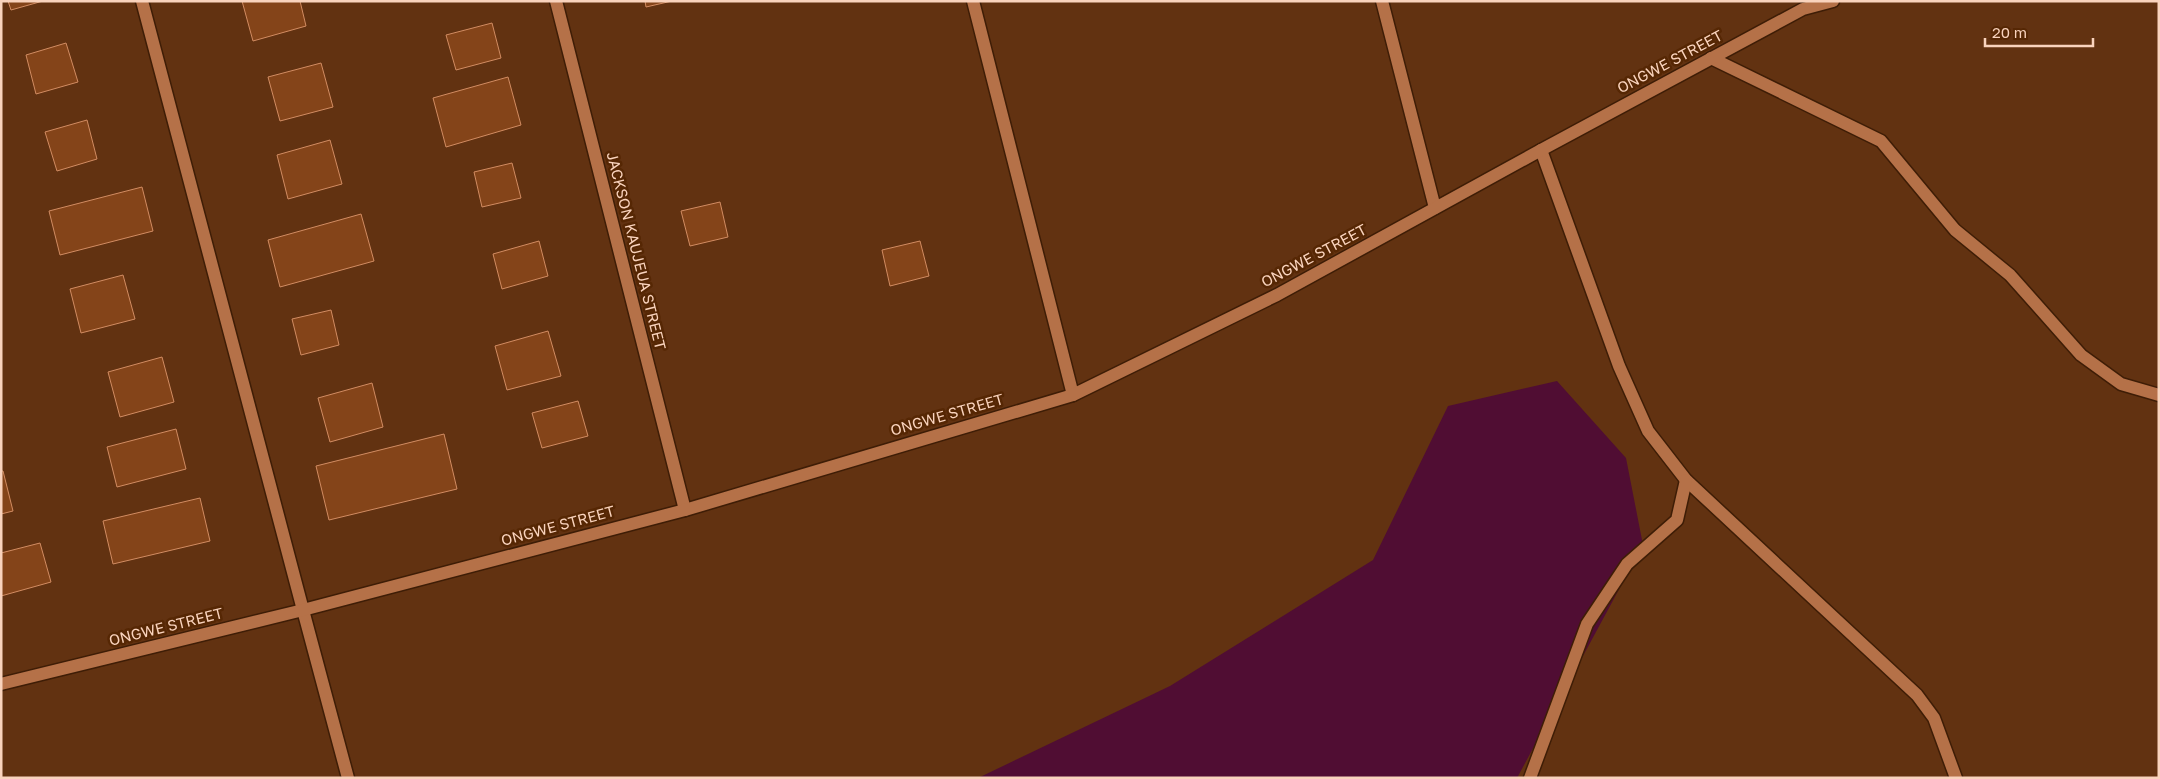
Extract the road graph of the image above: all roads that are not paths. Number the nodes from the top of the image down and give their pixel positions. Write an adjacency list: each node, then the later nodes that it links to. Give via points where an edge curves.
1 (142, 1): 14 (street)
2 (556, 1): 13 (street, JACKSON KAUJEUA STREET)
3 (973, 1): 10 (street)
4 (1382, 1): 9 (street)
5 (1833, 1): 6 (street, ONGWE STREET)
6 (1802, 5): 7 (street, ONGWE STREET)
7 (1711, 58): 8 (street, ONGWE STREET); 11 (street, via 1880,141 1955,230 2010,275 2081,355 2121,384)
8 (1541, 150): 9 (street, ONGWE STREET); 12 (street, via 1619,366 1648,431)
9 (1435, 208): 10 (street, ONGWE STREET, via 1277,295)
10 (1073, 395): 13 (street, ONGWE STREET)
11 (2159, 395)
12 (1686, 480): 17 (street, via 1677,520 1627,564 1587,624); 18 (street, via 1917,695 1934,718)
13 (685, 510): 14 (street, ONGWE STREET)
14 (303, 610): 15 (street, ONGWE STREET); 16 (street)
15 (1, 684)
16 (348, 778)
17 (1530, 778)
18 (1956, 778)

